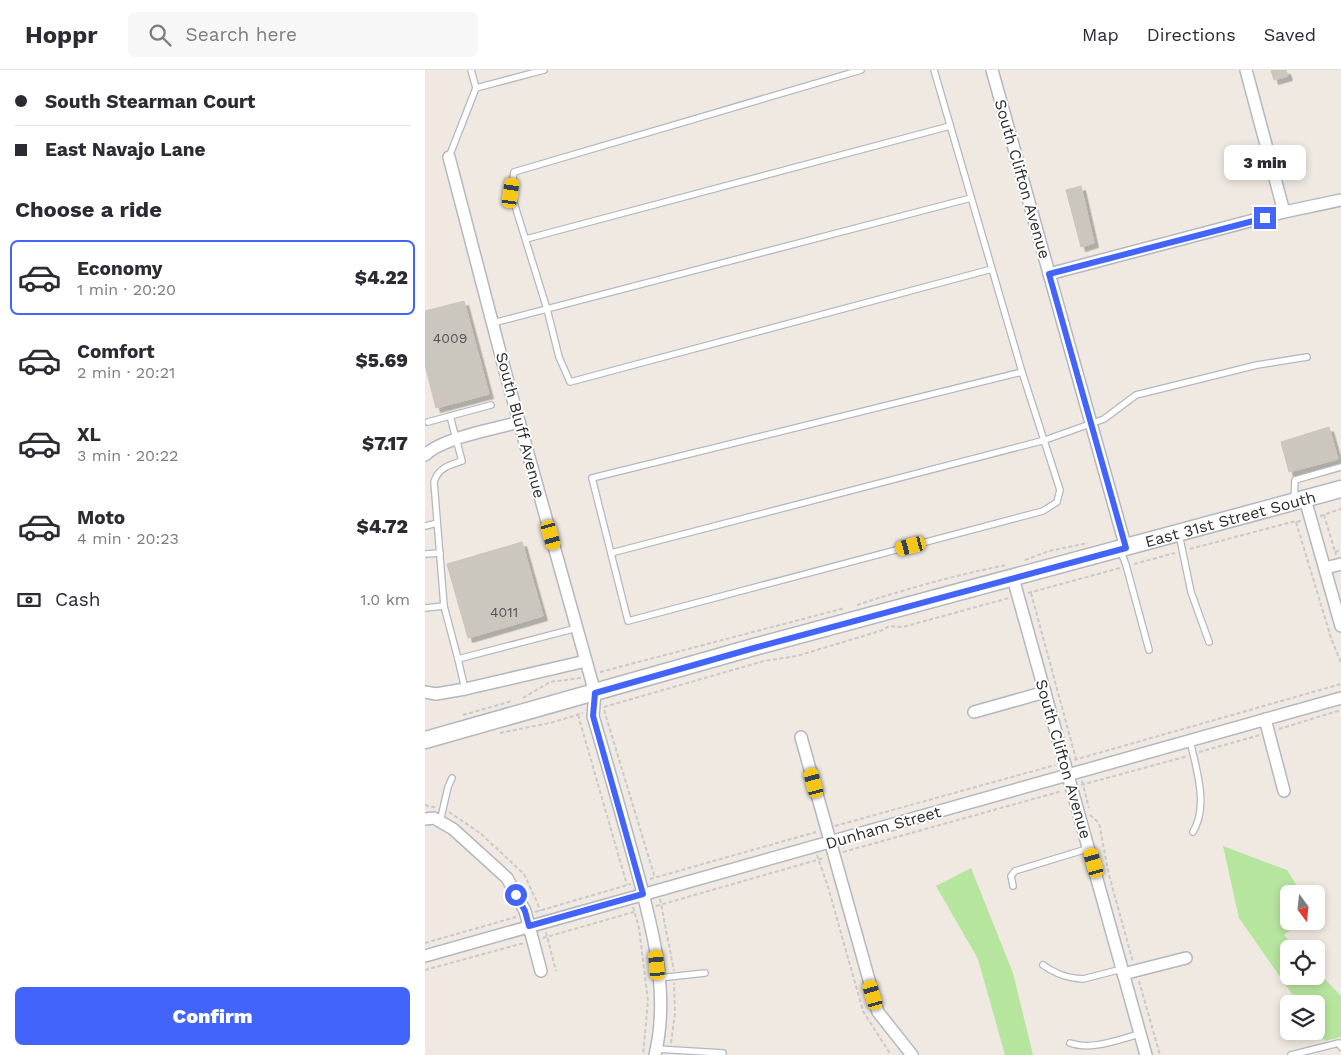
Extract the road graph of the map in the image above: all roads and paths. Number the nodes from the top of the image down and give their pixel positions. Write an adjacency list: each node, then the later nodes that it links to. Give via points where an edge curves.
1 (471, 70): 7 (lane)
2 (543, 70): 7 (lane)
3 (861, 70): 13 (lane, via 514,172 511,193)
4 (933, 70): 8 (lane)
5 (992, 70): 15 (street, South Clifton Avenue)
6 (1246, 70): 12 (street)
7 (476, 88): 9 (lane)
8 (950, 126): 10 (lane); 13 (lane)
9 (449, 157): 17 (street, South Bluff Avenue)
10 (971, 198): 14 (lane); 16 (lane)
11 (1341, 200): 12 (street)
12 (1284, 212): 15 (street)
13 (526, 239): 16 (lane)
14 (991, 268): 16 (lane, via 570,382 559,357); 19 (lane)
15 (1049, 274): 24 (street, South Clifton Avenue)
16 (547, 309): 17 (lane)
17 (493, 323): 23 (street, South Bluff Avenue)
18 (1307, 357): 24 (lane, via 1257,365 1136,395 1109,417)
19 (1022, 372): 26 (lane); 44 (lane, via 592,478)
20 (491, 405): 21 (lane)
21 (450, 416): 22 (lane); 25 (lane)
22 (428, 422)
23 (519, 422): 25 (street); 54 (street, South Bluff Avenue)
24 (1091, 423): 26 (lane); 38 (street, South Clifton Avenue)
25 (456, 440): 27 (street); 35 (lane, via 463,461 438,471 434,482)
26 (1045, 440): 44 (lane); 44 (lane, via 1060,490 1057,502 1043,511 628,621)
27 (425, 455)
28 (1341, 468): 30 (lane, via 1295,480)
29 (1341, 489): 30 (street, East 31st Street South)
30 (1300, 501): 33 (street); 37 (street, East 31st Street South)
31 (1341, 509): 32 (path)
32 (1324, 515): 33 (path); 41 (path)
33 (1311, 520): 34 (path); 47 (street)
34 (1296, 522): 40 (path); 59 (path)
35 (437, 524): 36 (lane); 42 (lane)
36 (425, 526)
37 (1179, 534): 38 (street, East 31st Street South); 40 (lane)
38 (1123, 549): 46 (lane); 48 (street, East 31st Street South)
39 (1341, 550): 41 (path)
40 (1183, 551): 46 (path); 55 (lane, via 1191,592)
41 (1335, 552): 45 (path)
42 (440, 553): 43 (lane); 51 (lane)
43 (425, 554)
44 (611, 554)
45 (1340, 564): 47 (street)
46 (1127, 566): 49 (path); 56 (lane)
47 (1325, 568): 53 (street)
48 (1013, 578): 50 (street, South Clifton Avenue); 64 (street, East 31st Street South)
49 (1031, 593): 50 (path); 77 (path)
50 (1018, 596): 63 (street, South Clifton Avenue); 66 (path, via 903,627 889,626 867,636 797,656 764,661)
51 (445, 606): 52 (lane); 57 (lane)
52 (425, 608)
53 (1341, 626)
54 (577, 628): 57 (lane); 58 (street, South Bluff Avenue)
55 (1209, 642)
56 (1149, 650)
57 (458, 659): 61 (lane)
58 (587, 661): 61 (street); 64 (street, South Bluff Avenue)
59 (1341, 663)
60 (1341, 684): 77 (path)
61 (465, 689): 62 (street, via 436,694)
62 (425, 692)
63 (1045, 692): 68 (street); 77 (street, South Clifton Avenue)
64 (595, 693): 66 (street); 74 (street, East 31st Street South)
65 (1341, 698): 70 (street, Dunham Street)
66 (593, 710): 69 (path); 92 (street)
67 (1341, 710): 71 (path)
68 (974, 712)
69 (578, 714): 72 (path); 93 (path)
70 (1265, 719): 71 (street); 75 (street, Dunham Street)
71 (1268, 732): 76 (path); 81 (street)
72 (499, 733)
73 (801, 737): 84 (street)
74 (425, 740)
75 (1190, 740): 76 (lane); 78 (street, Dunham Street)
76 (1193, 754): 80 (path); 85 (lane, via 1201,807)
77 (1070, 761): 78 (street, South Clifton Avenue); 78 (path); 84 (path)
78 (1074, 773): 80 (street, South Clifton Avenue); 80 (path); 87 (street, Dunham Street)
79 (452, 778): 83 (lane)
80 (1077, 786): 89 (street, South Clifton Avenue); 90 (path); 108 (path, via 1091,816 1099,823 1109,875)
81 (1284, 791)
82 (425, 819): 83 (street, via 434,818)
83 (440, 822): 99 (street, via 453,829 507,878)
84 (827, 829): 86 (path); 87 (street)
85 (1193, 832)
86 (810, 834): 88 (path); 92 (path)
87 (830, 842): 88 (street, Dunham Street); 90 (street)
88 (814, 846): 91 (path); 95 (street, Dunham Street)
89 (1090, 848): 94 (lane, via 1015,871 1011,876); 107 (street, South Clifton Avenue)
90 (834, 855): 91 (path); 118 (street, via 878,1012)
91 (819, 859): 97 (path); 117 (path, via 863,1010)
92 (640, 882): 93 (path); 95 (street)
93 (627, 886): 96 (path); 99 (path)
94 (1013, 886)
95 (643, 894): 96 (street, Dunham Street); 97 (street)
96 (631, 897): 98 (path); 99 (street, Dunham Street)
97 (647, 908): 98 (path); 110 (street)
98 (635, 912): 100 (path); 116 (path, via 648,1001)
99 (527, 920): 100 (street); 101 (path); 102 (street, Dunham Street)
100 (533, 941): 105 (path); 106 (street)
101 (425, 943)
102 (425, 956)
103 (1186, 958): 108 (street)
104 (1043, 965): 107 (lane, via 1062,976 1083,979)
105 (425, 970)
106 (541, 971)
107 (1123, 971): 108 (street); 111 (street, South Clifton Avenue)
108 (1136, 971): 120 (path)
109 (705, 973): 110 (lane)
110 (659, 978): 114 (street)
111 (1140, 1034): 112 (lane, via 1090,1046); 119 (street, South Clifton Avenue)
112 (1070, 1043)
113 (1341, 1047): 121 (lane, via 1339,1043)
114 (656, 1052): 115 (lane)
115 (723, 1053)
116 (643, 1055)
117 (891, 1055)
118 (912, 1055)
119 (1147, 1055)
120 (1159, 1055)
121 (1291, 1055)

